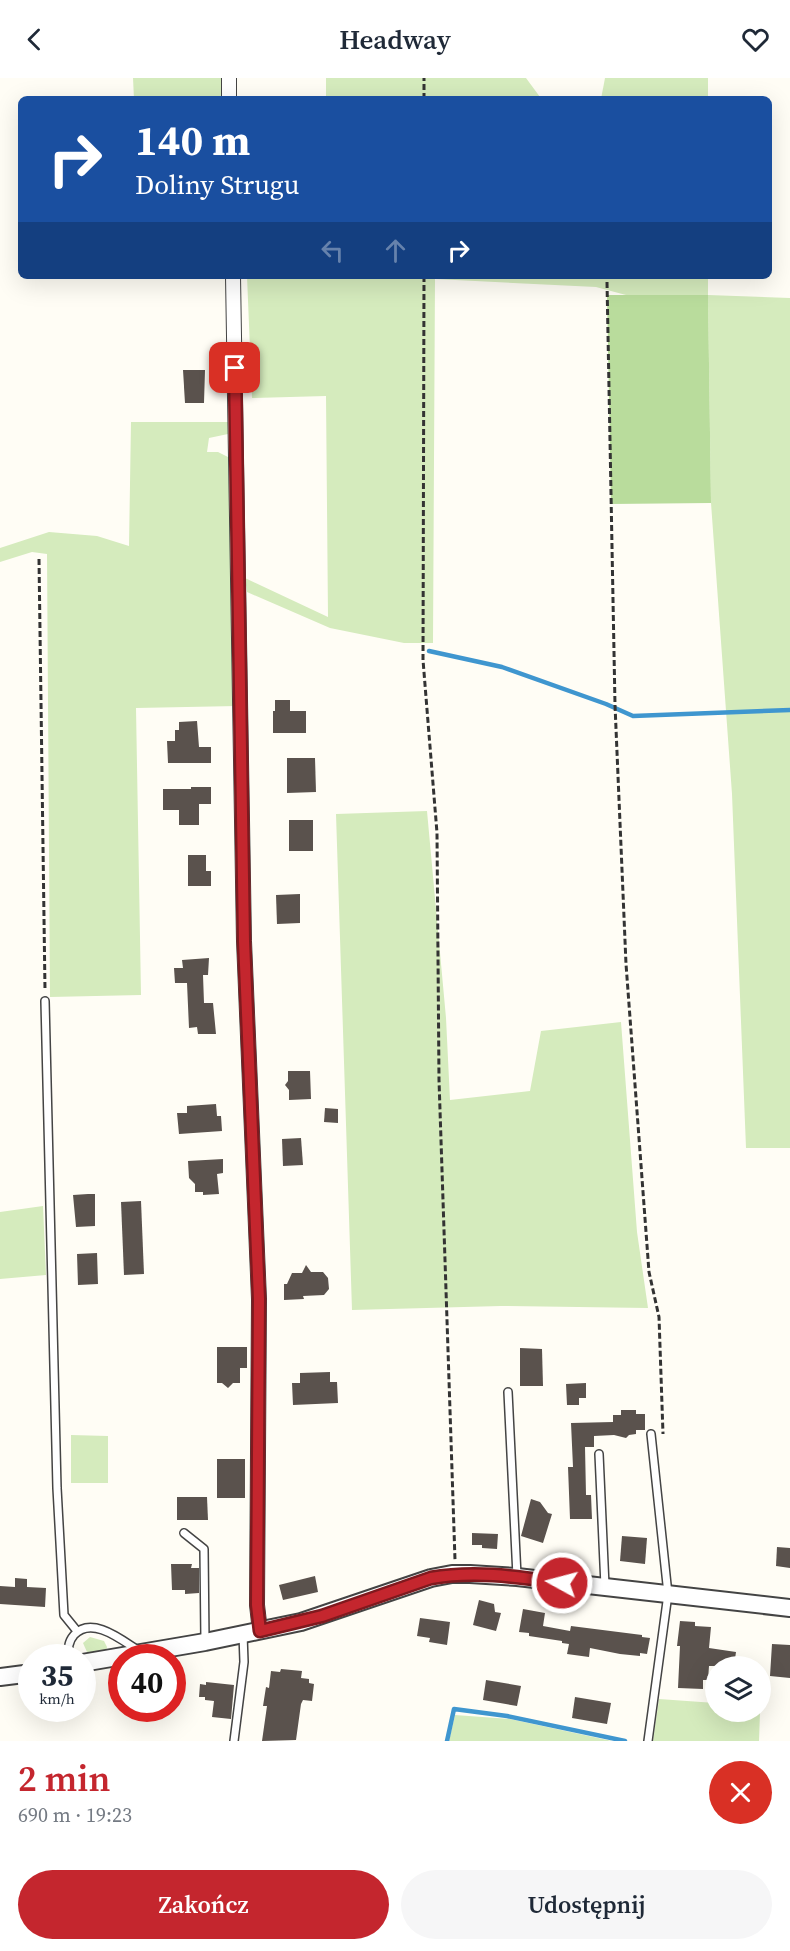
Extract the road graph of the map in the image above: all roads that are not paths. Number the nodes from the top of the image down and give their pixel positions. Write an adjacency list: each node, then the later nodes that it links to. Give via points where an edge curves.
1 (229, 78): 2 (street)
2 (230, 96)
3 (233, 279): 14 (street, via 244,941 259,1299)
4 (45, 1001): 13 (lane, via 57,1488 64,1615)
5 (508, 1392): 9 (lane)
6 (651, 1434): 11 (lane)
7 (599, 1454): 10 (lane)
8 (184, 1533): 16 (lane, via 204,1549)
9 (517, 1577): 10 (street); 14 (street, via 455,1574 431,1578 322,1616)
10 (605, 1587): 11 (street)
11 (668, 1594): 12 (street); 23 (lane)
12 (790, 1608)
13 (77, 1631): 17 (lane); 18 (lane, via 98,1629)
14 (260, 1631): 15 (street)
15 (243, 1634): 16 (street); 22 (lane, via 244,1662)
16 (205, 1642): 19 (street)
17 (69, 1644)
18 (128, 1644)
19 (186, 1645)
20 (18, 1675): 21 (street)
21 (0, 1677)
22 (234, 1741)
23 (648, 1741)

